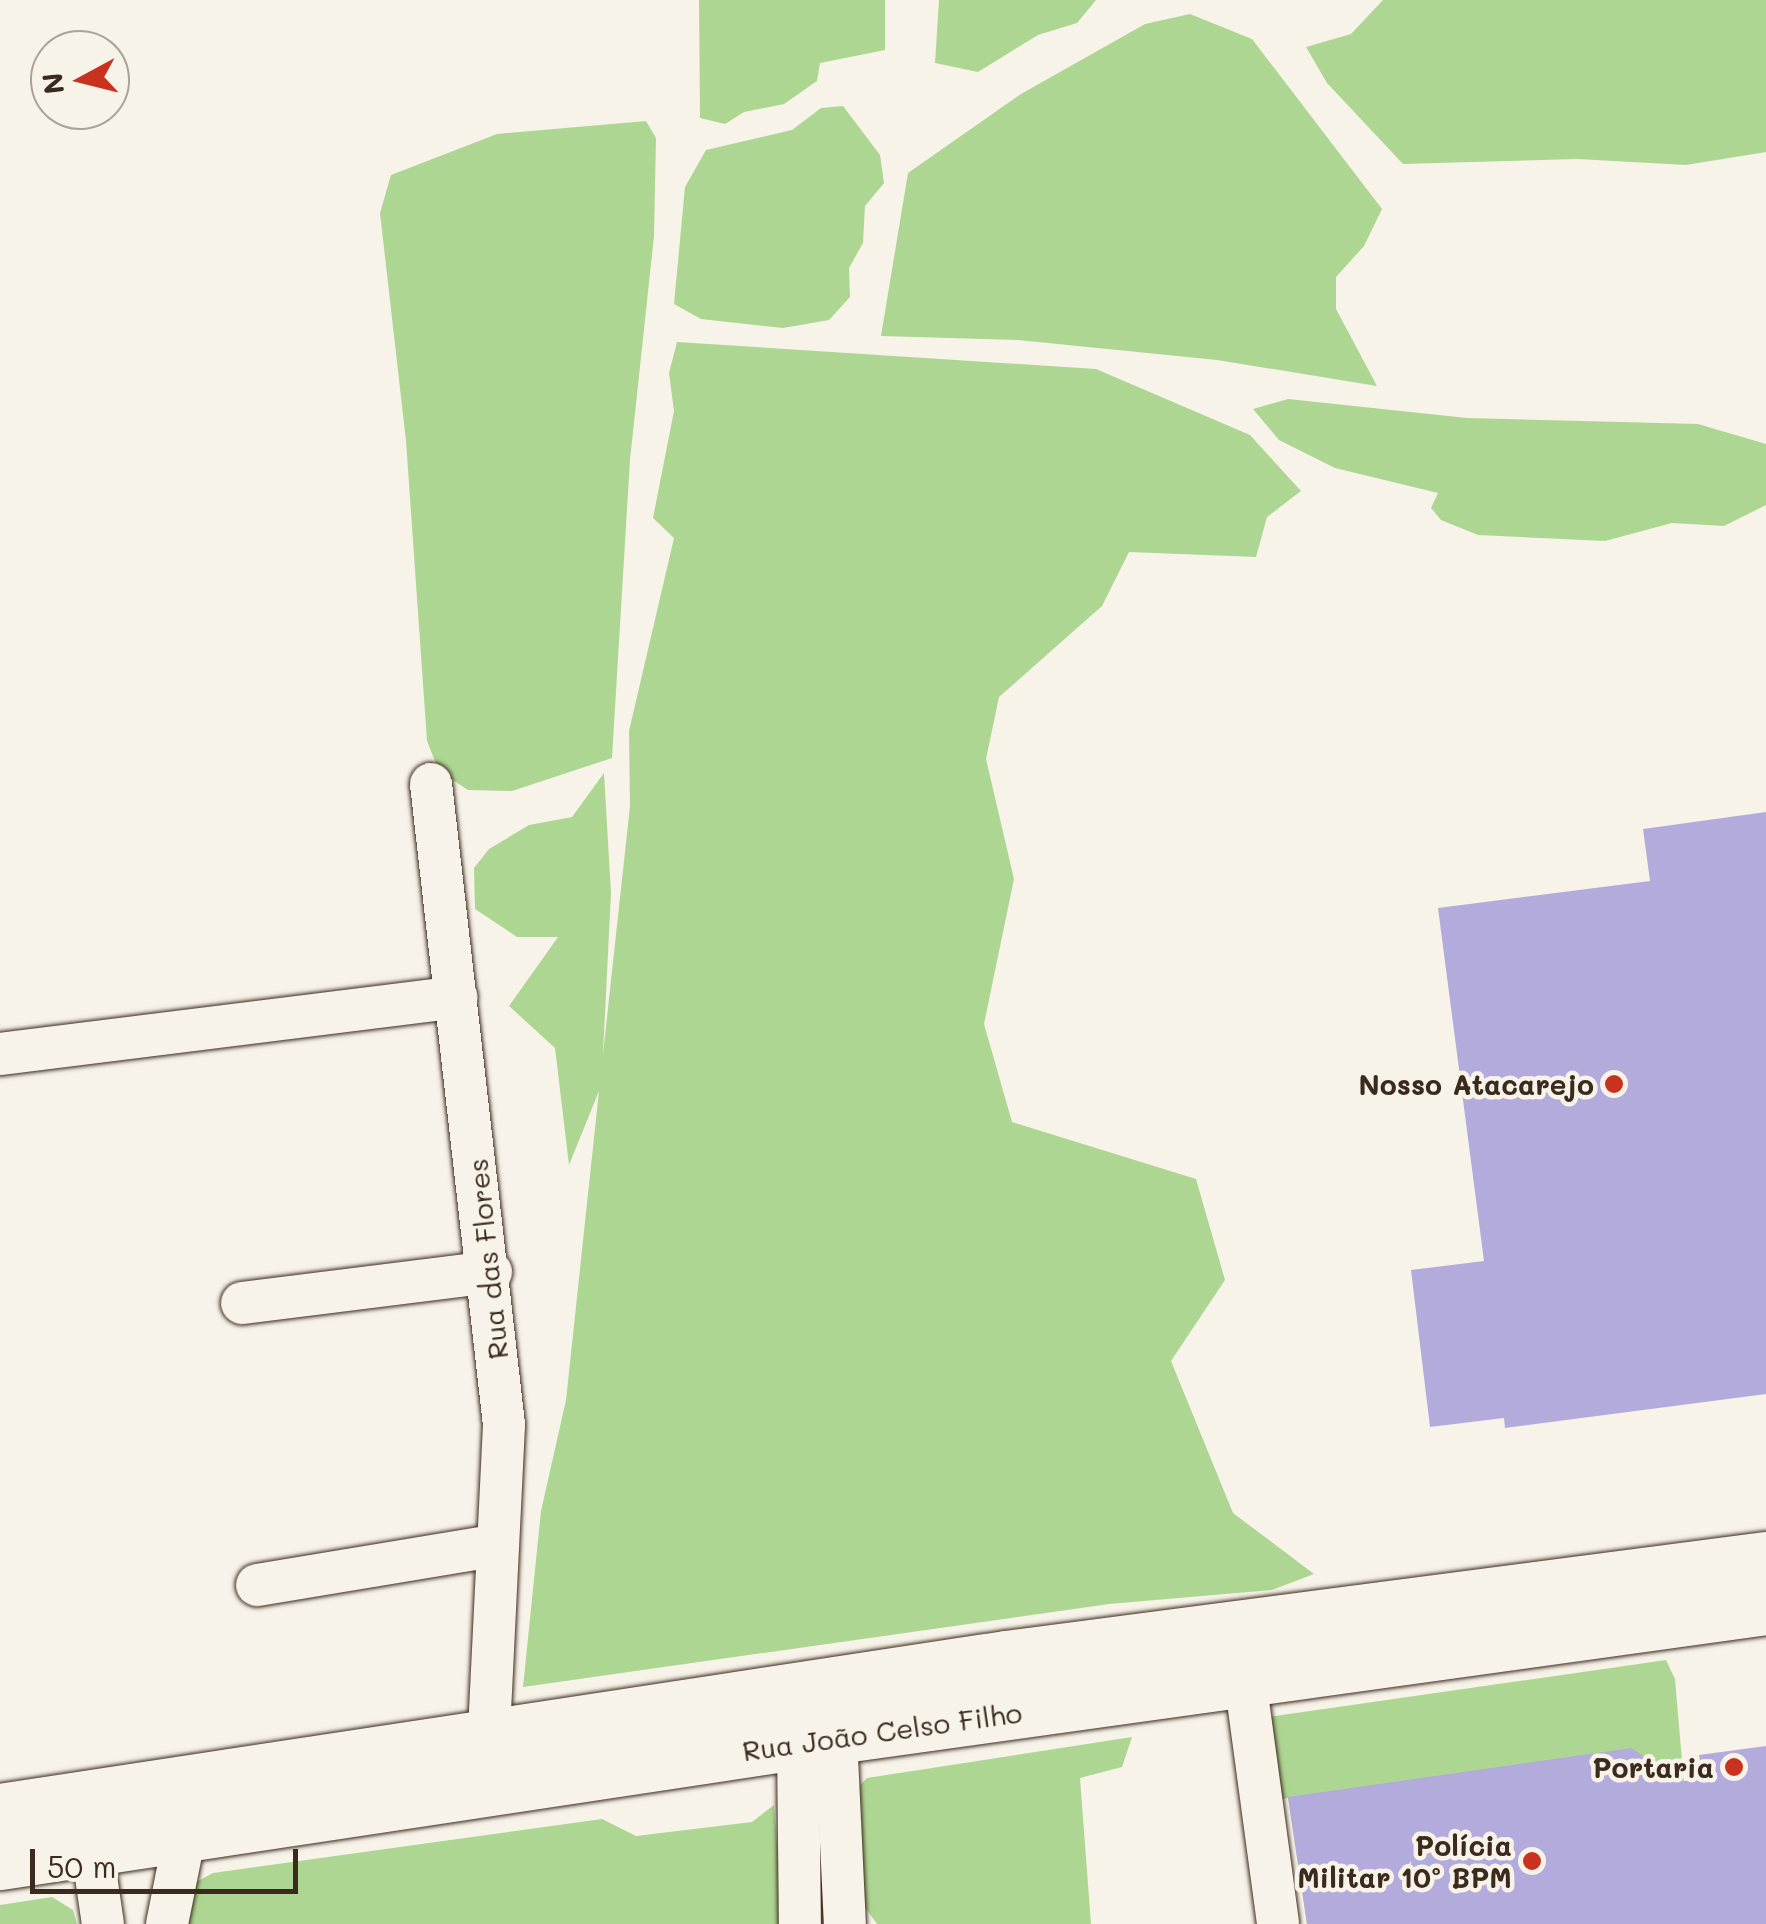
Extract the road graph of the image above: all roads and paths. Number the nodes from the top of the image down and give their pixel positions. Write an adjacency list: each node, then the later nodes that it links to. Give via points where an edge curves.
1 (431, 784): 2 (street, Rua das Flores)
2 (456, 997): 3 (street); 4 (street, Rua das Flores)
3 (0, 1054)
4 (491, 1272): 5 (street); 6 (street, Rua das Flores, via 504,1425)
5 (242, 1302)
6 (498, 1545): 8 (street); 11 (street, Rua das Flores)
7 (1766, 1559): 11 (main road, Rua João Celso Filho, via 1006,1658)
8 (257, 1584)
9 (1766, 1607): 10 (main road, Rua João Celso Filho)
10 (1245, 1678): 12 (main road, Rua João Celso Filho); 23 (street)
11 (488, 1737): 13 (main road, Rua João Celso Filho)
12 (817, 1740): 14 (main road, Rua João Celso Filho); 17 (street); 20 (street)
13 (0, 1811)
14 (185, 1834): 15 (main road, Rua João Celso Filho); 19 (street)
15 (92, 1849): 16 (main road, Rua João Celso Filho); 18 (street)
16 (0, 1862)
17 (843, 1882): 21 (street); 22 (street)
18 (103, 1924)
19 (167, 1924)
20 (800, 1924)
21 (845, 1924)
22 (870, 1924)
23 (1278, 1924)

